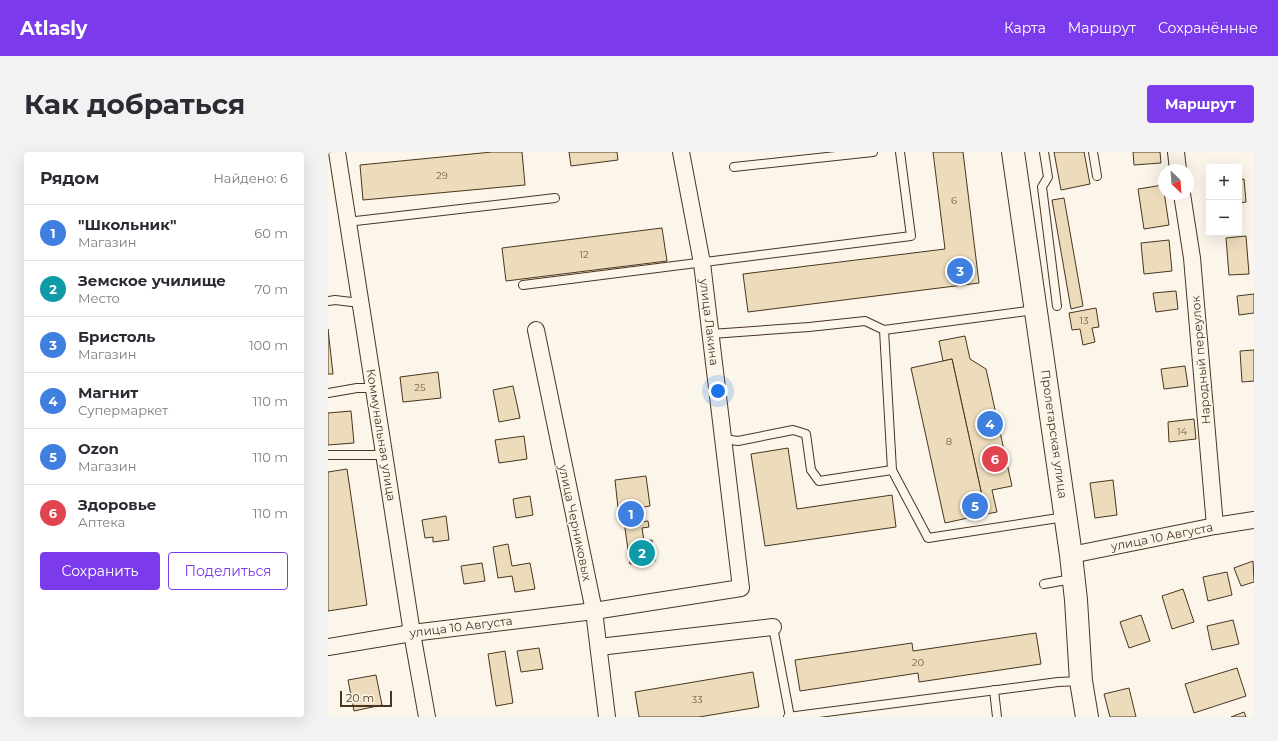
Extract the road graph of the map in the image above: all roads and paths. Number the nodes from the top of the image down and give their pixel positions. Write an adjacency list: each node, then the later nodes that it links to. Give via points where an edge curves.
1 (337, 152): 14 (street, Коммунальная улица)
2 (681, 152): 15 (street, улица Лакина)
3 (873, 152): 10 (lane)
4 (900, 152): 15 (lane, via 911,236)
5 (1013, 152): 19 (street, Пролетарская улица)
6 (1044, 152): 19 (lane, via 1048,177 1042,187)
7 (1093, 152): 11 (lane)
8 (1176, 152): 9 (street)
9 (1177, 164)
10 (734, 167)
11 (1097, 176)
12 (555, 198): 14 (lane)
13 (1183, 200): 31 (street, Народный переулок, via 1192,258)
14 (347, 222): 18 (street, Коммунальная улица)
15 (702, 263): 16 (lane); 22 (street, улица Лакина)
16 (522, 285)
17 (328, 301): 18 (lane)
18 (360, 303): 23 (street, Коммунальная улица)
19 (1047, 308): 21 (lane); 29 (street, Пролетарская улица)
20 (536, 330): 36 (street, улица Черниковых)
21 (884, 330): 22 (lane, via 865,321); 28 (lane)
22 (711, 334): 25 (street, улица Лакина)
23 (373, 388): 24 (lane); 27 (street, Коммунальная улица)
24 (328, 393)
25 (724, 439): 28 (lane, via 738,441 793,430 806,434 811,470 819,482); 35 (street, улица Лакина)
26 (328, 455): 27 (lane)
27 (384, 455): 38 (street, Коммунальная улица)
28 (892, 470): 29 (lane, via 928,538)
29 (1066, 517): 32 (street, Пролетарская улица)
30 (1254, 520): 31 (street, улица 10 Августа)
31 (1215, 526): 32 (street, улица 10 Августа)
32 (1071, 555): 33 (street, Пролетарская улица)
33 (1074, 579): 34 (lane); 41 (street, Пролетарская улица)
34 (1044, 584)
35 (741, 588): 36 (street, улица 10 Августа)
36 (594, 611): 38 (street, улица 10 Августа); 40 (street, улица Черниковых)
37 (773, 627): 40 (street); 45 (lane)
38 (412, 633): 39 (street, улица 10 Августа); 43 (street, Коммунальная улица)
39 (328, 647)
40 (599, 647): 44 (street, улица Черниковых)
41 (1081, 681): 42 (lane); 47 (street, Пролетарская улица)
42 (994, 690): 45 (lane); 46 (lane)
43 (427, 717)
44 (607, 717)
45 (789, 717)
46 (997, 717)
47 (1087, 717)

